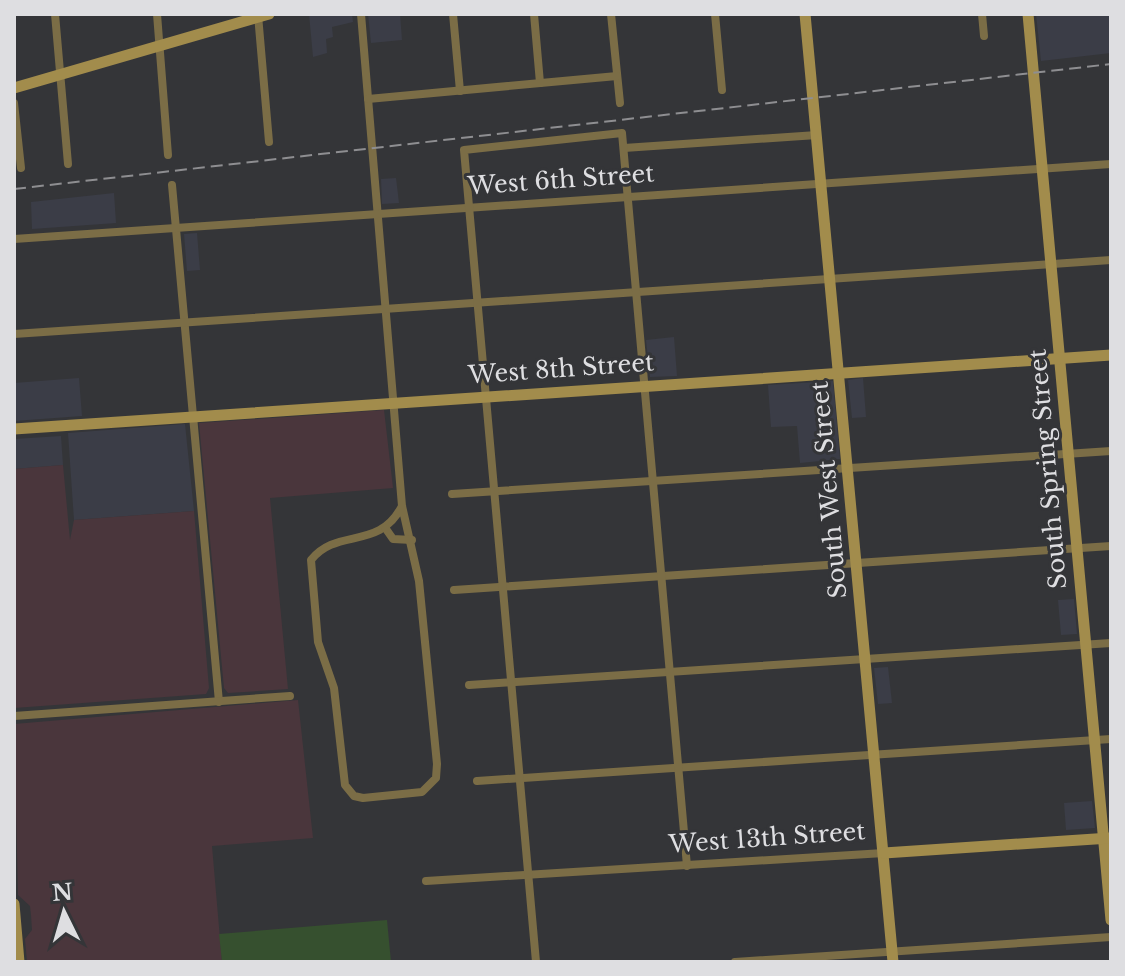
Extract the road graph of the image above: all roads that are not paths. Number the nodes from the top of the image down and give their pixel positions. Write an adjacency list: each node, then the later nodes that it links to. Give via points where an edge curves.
1 (55, 14): 14 (street)
2 (157, 14): 13 (street)
3 (361, 14): 20 (street)
4 (453, 14): 19 (street)
5 (534, 14): 16 (street)
6 (611, 14): 15 (street)
7 (715, 14): 18 (street)
8 (805, 14): 23 (street, South West Street)
9 (982, 14): 12 (street)
10 (1028, 14): 30 (street, South Spring Street)
11 (261, 15): 13 (street); 24 (street)
12 (984, 36)
13 (159, 46): 14 (street); 26 (street)
14 (60, 74): 17 (street); 27 (street)
15 (617, 76): 16 (street); 22 (street)
16 (540, 83): 19 (street)
17 (14, 88)
18 (722, 90)
19 (460, 91): 20 (street)
20 (368, 99): 35 (street)
21 (14, 103): 29 (street)
22 (620, 103)
23 (817, 135): 25 (street); 31 (street, South West Street)
24 (269, 142)
25 (624, 148): 33 (street); 34 (street, via 622,133 464,150)
26 (168, 155)
27 (68, 164)
28 (1111, 164): 30 (street, West 6th Street)
29 (21, 168)
30 (1043, 169): 31 (street, West 6th Street); 39 (street, South Spring Street)
31 (822, 183): 33 (street, West 6th Street); 40 (street, South West Street)
32 (172, 185): 36 (street)
33 (628, 197): 34 (street, West 6th Street); 41 (street)
34 (469, 206): 35 (street, West 6th Street); 42 (street)
35 (376, 212): 36 (street, West 6th Street); 43 (street)
36 (175, 227): 37 (street, West 6th Street); 44 (street)
37 (14, 239)
38 (1111, 260): 39 (street)
39 (1052, 264): 40 (street); 47 (street, South Spring Street)
40 (831, 278): 41 (street); 48 (street, South West Street)
41 (637, 291): 42 (street); 49 (street)
42 (478, 302): 43 (street); 50 (street)
43 (385, 307): 44 (street); 51 (street)
44 (184, 322): 45 (street); 52 (street)
45 (14, 334)
46 (1111, 355): 47 (street, West 8th Street)
47 (1061, 359): 48 (street, West 8th Street); 55 (street, South Spring Street)
48 (840, 372): 49 (street, West 8th Street); 56 (street, South West Street)
49 (644, 385): 50 (street, West 8th Street); 57 (street)
50 (487, 397): 51 (street, West 8th Street); 58 (street)
51 (393, 402): 52 (street, West 8th Street); 60 (street)
52 (192, 417): 53 (street, West 8th Street); 76 (street)
53 (14, 429)
54 (1111, 451): 55 (street)
55 (1070, 454): 56 (street); 64 (street, South Spring Street)
56 (849, 468): 57 (street); 65 (street, South West Street)
57 (654, 481): 58 (street); 66 (street)
58 (495, 491): 59 (street); 67 (street)
59 (452, 494)
60 (402, 506): 61 (street); 62 (street)
61 (386, 529): 62 (street, via 393,539); 62 (street, via 325,548 311,560 318,642 334,688 345,785 363,798 422,792 436,778)
62 (412, 540)
63 (1111, 546): 64 (street)
64 (1078, 549): 65 (street); 70 (street, South Spring Street)
65 (858, 563): 66 (street); 71 (street, South West Street)
66 (663, 576): 67 (street); 72 (street)
67 (504, 587): 68 (street); 73 (street)
68 (454, 590)
69 (1111, 643): 70 (street)
70 (1086, 644): 71 (street); 79 (street, South Spring Street)
71 (866, 660): 72 (street); 80 (street, South West Street)
72 (671, 672): 73 (street); 81 (street)
73 (512, 683): 74 (street); 82 (street)
74 (469, 685)
75 (290, 696): 76 (street)
76 (219, 702): 77 (street)
77 (14, 716)
78 (1111, 739): 79 (street)
79 (1095, 740): 80 (street); 84 (street, South Spring Street)
80 (874, 756): 81 (street); 85 (street, South West Street)
81 (679, 768): 82 (street); 86 (street)
82 (521, 778): 83 (street); 87 (street)
83 (477, 781)
84 (1107, 838): 85 (street, West 13th Street); 90 (street, South Spring Street)
85 (884, 853): 86 (street, West 13th Street); 92 (street, South West Street)
86 (687, 866): 87 (street, West 13th Street)
87 (529, 876): 88 (street, West 13th Street); 94 (street)
88 (426, 881)
89 (14, 904): 93 (street)
90 (1111, 920)
91 (1111, 937): 92 (street)
92 (893, 957): 95 (street)
93 (19, 962)
94 (536, 962)
95 (735, 962)

